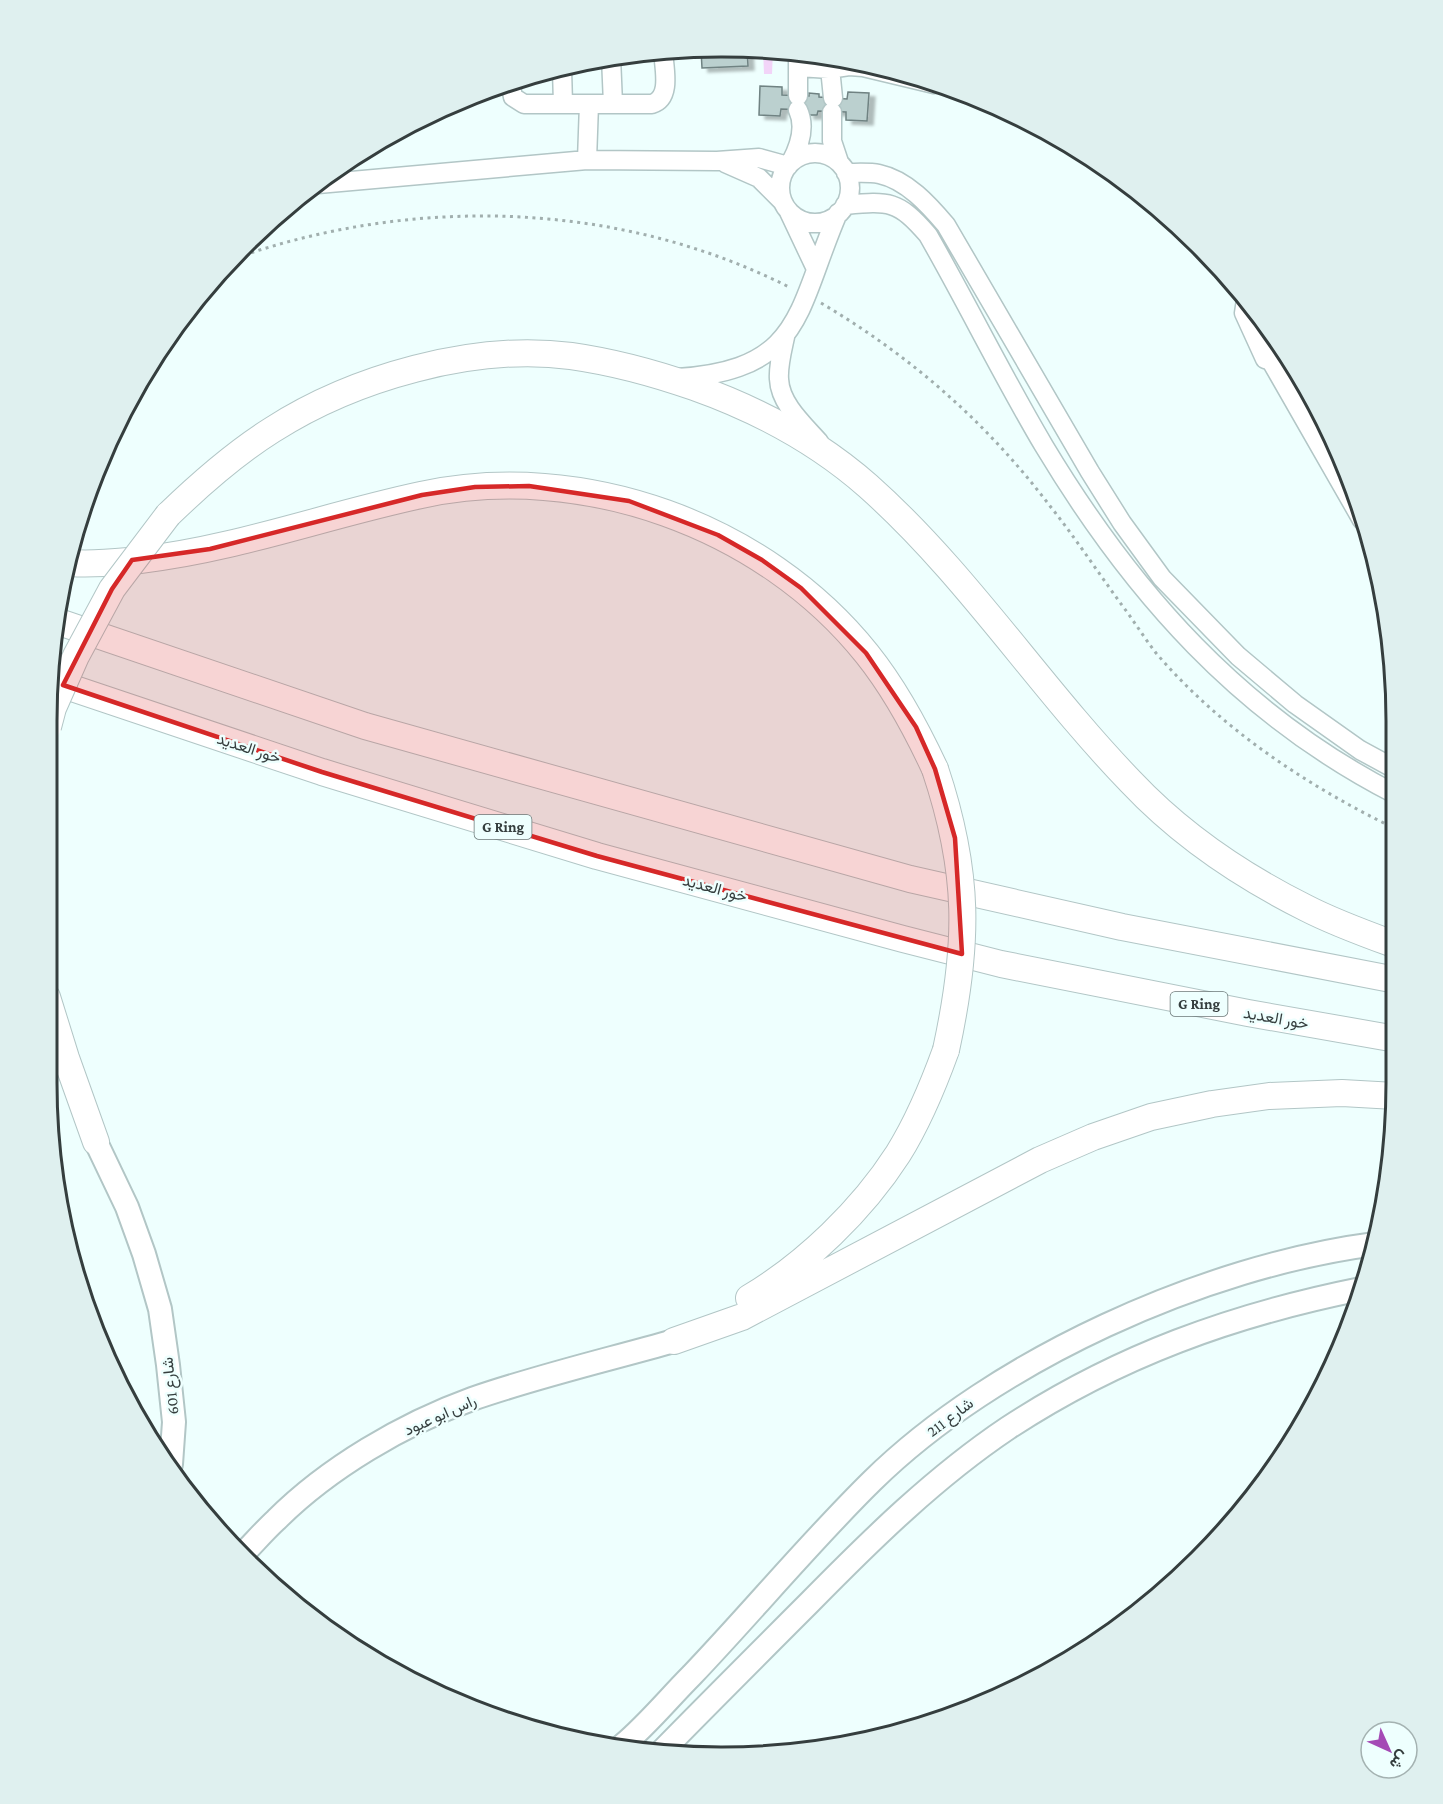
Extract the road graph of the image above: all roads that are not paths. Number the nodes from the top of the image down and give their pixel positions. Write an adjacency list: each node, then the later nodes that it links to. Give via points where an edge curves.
1 (663, 60): 9 (street, via 661,99 652,104)
2 (799, 62): 12 (street, via 802,127)
3 (829, 66): 13 (street, via 832,141)
4 (611, 67): 9 (street)
5 (562, 77): 7 (street)
6 (511, 91): 7 (street, via 520,103)
7 (563, 104): 8 (street)
8 (589, 104): 9 (street); 10 (street)
9 (613, 104)
10 (586, 160): 11 (street); 14 (street)
11 (717, 161): 12 (street, via 759,158); 15 (street, via 751,173)
12 (789, 164): 13 (street, via 815,153 832,157); 15 (street, via 780,183)
13 (842, 168): 16 (street, via 850,189); 30 (street, via 880,174 901,183 926,202 946,225 1090,472 1162,578 1238,656 1295,704)
14 (333, 183)
15 (786, 207): 16 (street, via 802,220 817,222); 17 (street)
16 (841, 209): 17 (street); 31 (street, via 880,201 912,216 928,235 1063,476 1122,561 1178,629 1207,660 1271,715)
17 (816, 270): 19 (street, via 808,296)
18 (1244, 311): 20 (street, via 1265,360)
19 (785, 337): 22 (street, via 768,353 749,363 707,376); 25 (street, via 779,380 782,393)
20 (1275, 353)
21 (1278, 358): 23 (street)
22 (669, 378): 25 (highway, via 764,417); 29 (highway, bridge, via 568,355 510,354 447,361 385,377 325,400 232,458 168,515 111,589)
23 (1322, 440): 24 (street)
24 (1329, 454)
25 (834, 460): 32 (highway, via 865,484 932,550 1102,751 1162,811 1247,876 1307,909)
26 (77, 563): 41 (highway, bridge, via 170,556 422,495 475,487 529,486 629,501 718,535 801,588 866,653 916,727 934,769 955,838 964,924 962,962 946,1050 921,1112 897,1155 867,1195 792,1268)
27 (65, 624): 33 (highway, via 365,726 910,879 1122,927)
28 (58, 683): 35 (highway, خور العديد / G Ring, via 322,772 540,838 903,939 1002,964)
29 (58, 698)
30 (1386, 764)
31 (1386, 789)
32 (1386, 941)
33 (1386, 978)
34 (57, 1027): 38 (highway)
35 (1386, 1037)
36 (57, 1071): 38 (highway)
37 (1386, 1096): 41 (highway, via 1269,1096 1151,1117 1112,1130 1040,1160 742,1317)
38 (96, 1142): 42 (main road, شارع 601, via 130,1216 160,1309 174,1422)
39 (1365, 1246): 44 (main road, شارع 211, via 1273,1264 1187,1292 1058,1350 977,1397 873,1480)
40 (1352, 1291): 45 (main road, via 1241,1318 1160,1348 1082,1385 1008,1429 905,1509)
41 (674, 1341): 43 (main road, راس ابو عبود, via 472,1399 422,1421 366,1451 318,1484 276,1519)
42 (172, 1456)
43 (249, 1549)
44 (627, 1740)
45 (668, 1745)

